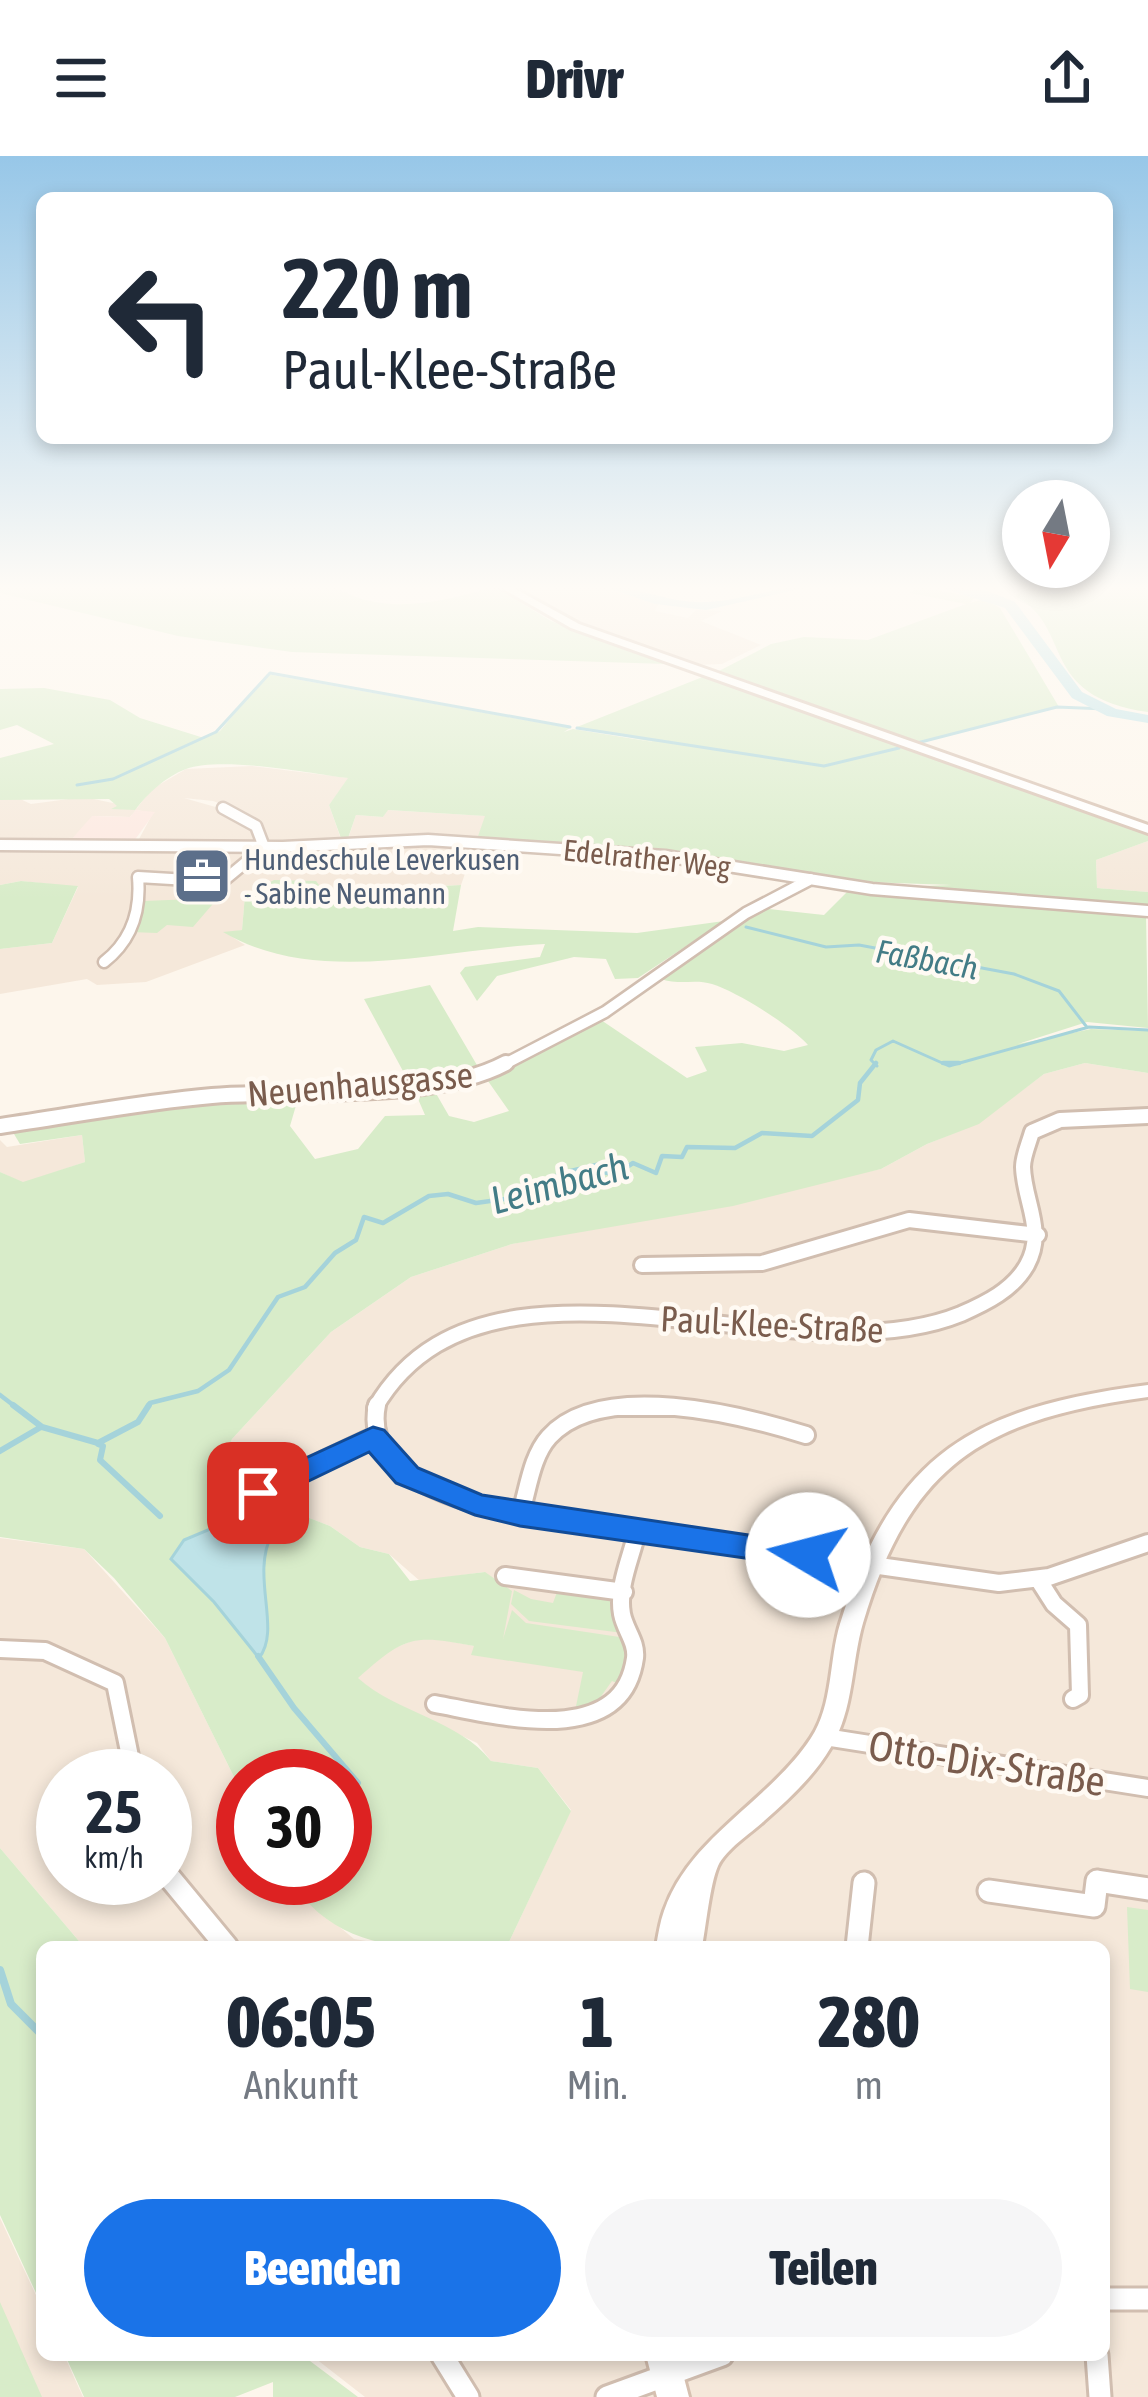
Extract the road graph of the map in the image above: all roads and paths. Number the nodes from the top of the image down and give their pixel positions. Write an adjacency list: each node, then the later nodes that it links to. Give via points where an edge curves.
1 (759, 691): 3 (main road)
2 (223, 808): 5 (street, via 256,826)
3 (1148, 829)
4 (0, 844): 5 (street, Edelrather Weg)
5 (264, 847): 6 (street, Edelrather Weg, via 428,840 665,856); 8 (street, via 222,882 138,877 139,911)
6 (811, 879): 7 (street, Edelrather Weg); 10 (street, Neuenhausgasse, via 746,913 604,1012 482,1076 211,1096)
7 (1148, 911)
8 (104, 962)
9 (1148, 1116): 11 (street, via 1060,1120 1033,1132 1023,1166)
10 (0, 1126)
11 (1038, 1235): 12 (street, via 909,1220 762,1263); 15 (street, Paul-Klee-Straße, via 1030,1264 995,1296 952,1321 896,1332 572,1311 469,1329 413,1360 380,1394)
12 (642, 1265)
13 (1148, 1391): 20 (main road, via 1058,1408 967,1441 898,1508)
14 (806, 1435): 17 (street, via 771,1422 656,1408 580,1415 548,1438)
15 (373, 1437): 16 (street); 17 (street, via 407,1475 456,1499)
16 (241, 1499)
17 (520, 1515): 18 (street)
18 (637, 1532): 20 (street); 23 (street)
19 (1148, 1544): 22 (street)
20 (870, 1564): 22 (street, via 999,1583); 27 (main road)
21 (506, 1576): 23 (street)
22 (1038, 1579): 25 (street, via 1078,1625 1080,1695)
23 (624, 1592): 26 (street, via 635,1660 628,1688 612,1704 565,1722)
24 (0, 1649): 28 (street, via 22,1646 81,1662 115,1683)
25 (1073, 1699)
26 (435, 1704)
27 (825, 1737): 29 (street, Otto-Dix-Straße); 30 (main road)
28 (128, 1749)
29 (1148, 1788)
30 (707, 1858): 36 (main road, via 682,1890); 37 (main road)
31 (864, 1883): 38 (street)
32 (1148, 1888): 33 (street, via 1097,1881 1094,1906)
33 (989, 1891)
34 (192, 1905): 35 (street)
35 (221, 1941)
36 (670, 1941)
37 (690, 1941)
38 (858, 1941)
39 (1148, 2299): 40 (street)
40 (1110, 2300)
41 (446, 2361): 45 (street)
42 (711, 2361): 44 (street)
43 (1097, 2361): 47 (street)
44 (673, 2381): 46 (street)
45 (468, 2397)
46 (608, 2397)
47 (1100, 2397)

